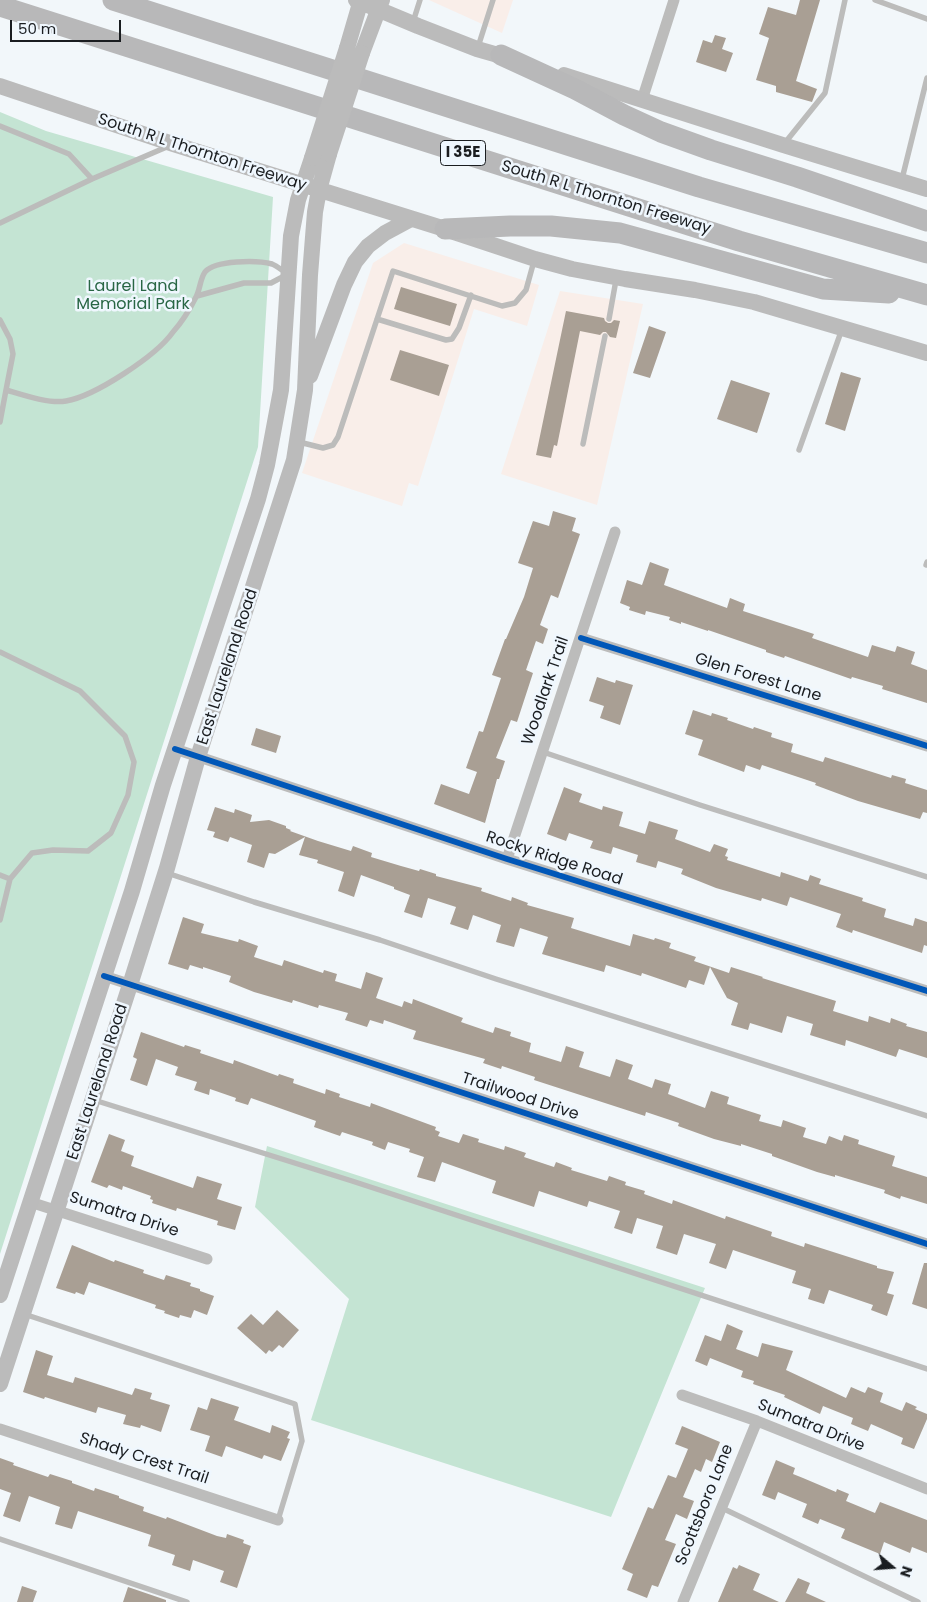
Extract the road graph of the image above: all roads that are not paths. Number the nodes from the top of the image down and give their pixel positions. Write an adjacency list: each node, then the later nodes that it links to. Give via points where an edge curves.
1 (113, 0): 30 (highway, I 35E, via 699,187)
2 (420, 0): 11 (lane)
3 (492, 0): 12 (lane)
4 (674, 0): 17 (street)
5 (845, 0): 20 (lane, via 826,93)
6 (875, 0): 10 (lane)
7 (359, 1): 8 (main road); 13 (main road)
8 (380, 5): 11 (main road); 13 (main road)
9 (0, 6): 37 (highway, South R L Thornton Freeway / I 35E, via 740,241)
10 (927, 19)
11 (412, 24): 12 (main road)
12 (477, 49): 14 (main road)
13 (354, 51): 23 (main road, East Laureland Road, bridge); 25 (main road, East Laureland Road, bridge)
14 (501, 55): 17 (main road); 27 (highway, via 662,132)
15 (927, 78): 22 (lane)
16 (0, 86): 19 (main road, South R L Thornton Freeway)
17 (642, 100): 20 (main road)
18 (0, 126): 21 (lane, via 69,154)
19 (173, 144): 21 (lane); 23 (main road, South R L Thornton Freeway)
20 (783, 145): 22 (main road)
21 (92, 179): 28 (lane)
22 (902, 182): 24 (main road)
23 (303, 185): 25 (main road, South R L Thornton Freeway); 32 (main road, East Laureland Road, via 291,236)
24 (927, 189)
25 (319, 190): 26 (main road, South R L Thornton Freeway); 33 (main road, East Laureland Road)
26 (411, 219): 29 (main road, South R L Thornton Freeway); 45 (main road, via 368,246 355,262)
27 (927, 221)
28 (0, 223)
29 (445, 229): 31 (main road, South R L Thornton Freeway); 37 (highway, via 551,226 612,232 823,288)
30 (927, 253)
31 (535, 259): 34 (main road, South R L Thornton Freeway); 36 (lane, via 526,290 515,303 502,306)
32 (288, 274): 33 (main road); 35 (lane, via 272,283 244,283); 35 (lane, via 272,264 234,262 216,265 205,273); 54 (main road, East Laureland Road, via 281,390 267,465)
33 (310, 275): 45 (main road, East Laureland Road)
34 (617, 278): 39 (lane); 41 (main road, South R L Thornton Freeway, via 754,302)
35 (197, 296): 44 (lane, via 172,334 137,366 90,392 65,402 42,400)
36 (470, 296): 38 (lane, via 452,339 446,340); 38 (lane, via 394,271)
37 (927, 296)
38 (377, 319): 47 (lane, via 333,445 323,448)
39 (608, 319)
40 (0, 320): 44 (lane, via 13,354)
41 (843, 327): 43 (main road, South R L Thornton Freeway); 49 (lane)
42 (605, 336): 48 (lane)
43 (927, 353)
44 (6, 390): 46 (lane)
45 (305, 390): 47 (main road, East Laureland Road)
46 (0, 422)
47 (298, 441): 56 (main road, East Laureland Road)
48 (584, 444)
49 (799, 450)
50 (615, 532): 51 (street, Woodlark Trail)
51 (581, 638): 53 (street, Glen Forest Lane); 55 (street, Woodlark Trail)
52 (0, 652): 61 (lane, via 80,690 125,736 134,762 128,794 111,833 88,851 32,852)
53 (927, 746)
54 (175, 750): 56 (street, Rocky Ridge Road); 63 (main road, East Laureland Road)
55 (542, 752): 57 (street, Woodlark Trail); 60 (lane)
56 (198, 757): 57 (street, Rocky Ridge Road); 58 (main road, East Laureland Road)
57 (506, 859): 65 (street, Rocky Ridge Road)
58 (166, 873): 64 (main road, East Laureland Road); 67 (lane)
59 (0, 876): 61 (lane)
60 (927, 877)
61 (10, 879): 62 (lane)
62 (0, 920)
63 (104, 976): 64 (street, Trailwood Drive); 68 (main road, East Laureland Road)
64 (130, 985): 66 (main road, East Laureland Road); 70 (street, Trailwood Drive)
65 (927, 991)
66 (93, 1099): 69 (main road, East Laureland Road); 74 (lane)
67 (927, 1116)
68 (30, 1202): 69 (street, Sumatra Drive); 72 (main road, East Laureland Road)
69 (57, 1210): 71 (street, Sumatra Drive); 73 (main road, East Laureland Road)
70 (927, 1244)
71 (206, 1259)
72 (0, 1295)
73 (22, 1314): 75 (main road, East Laureland Road); 81 (lane, via 295,1404 302,1441)
74 (927, 1369)
75 (0, 1384)
76 (682, 1395): 77 (street, Sumatra Drive)
77 (757, 1421): 79 (street, Sumatra Drive); 80 (street, Scottsboro Lane)
78 (0, 1429): 81 (street, Shady Crest Trail)
79 (927, 1490)
80 (722, 1508): 84 (street, Scottsboro Lane); 85 (lane)
81 (278, 1520)
82 (0, 1539): 83 (lane)
83 (187, 1602)
84 (683, 1602)
85 (918, 1602)

